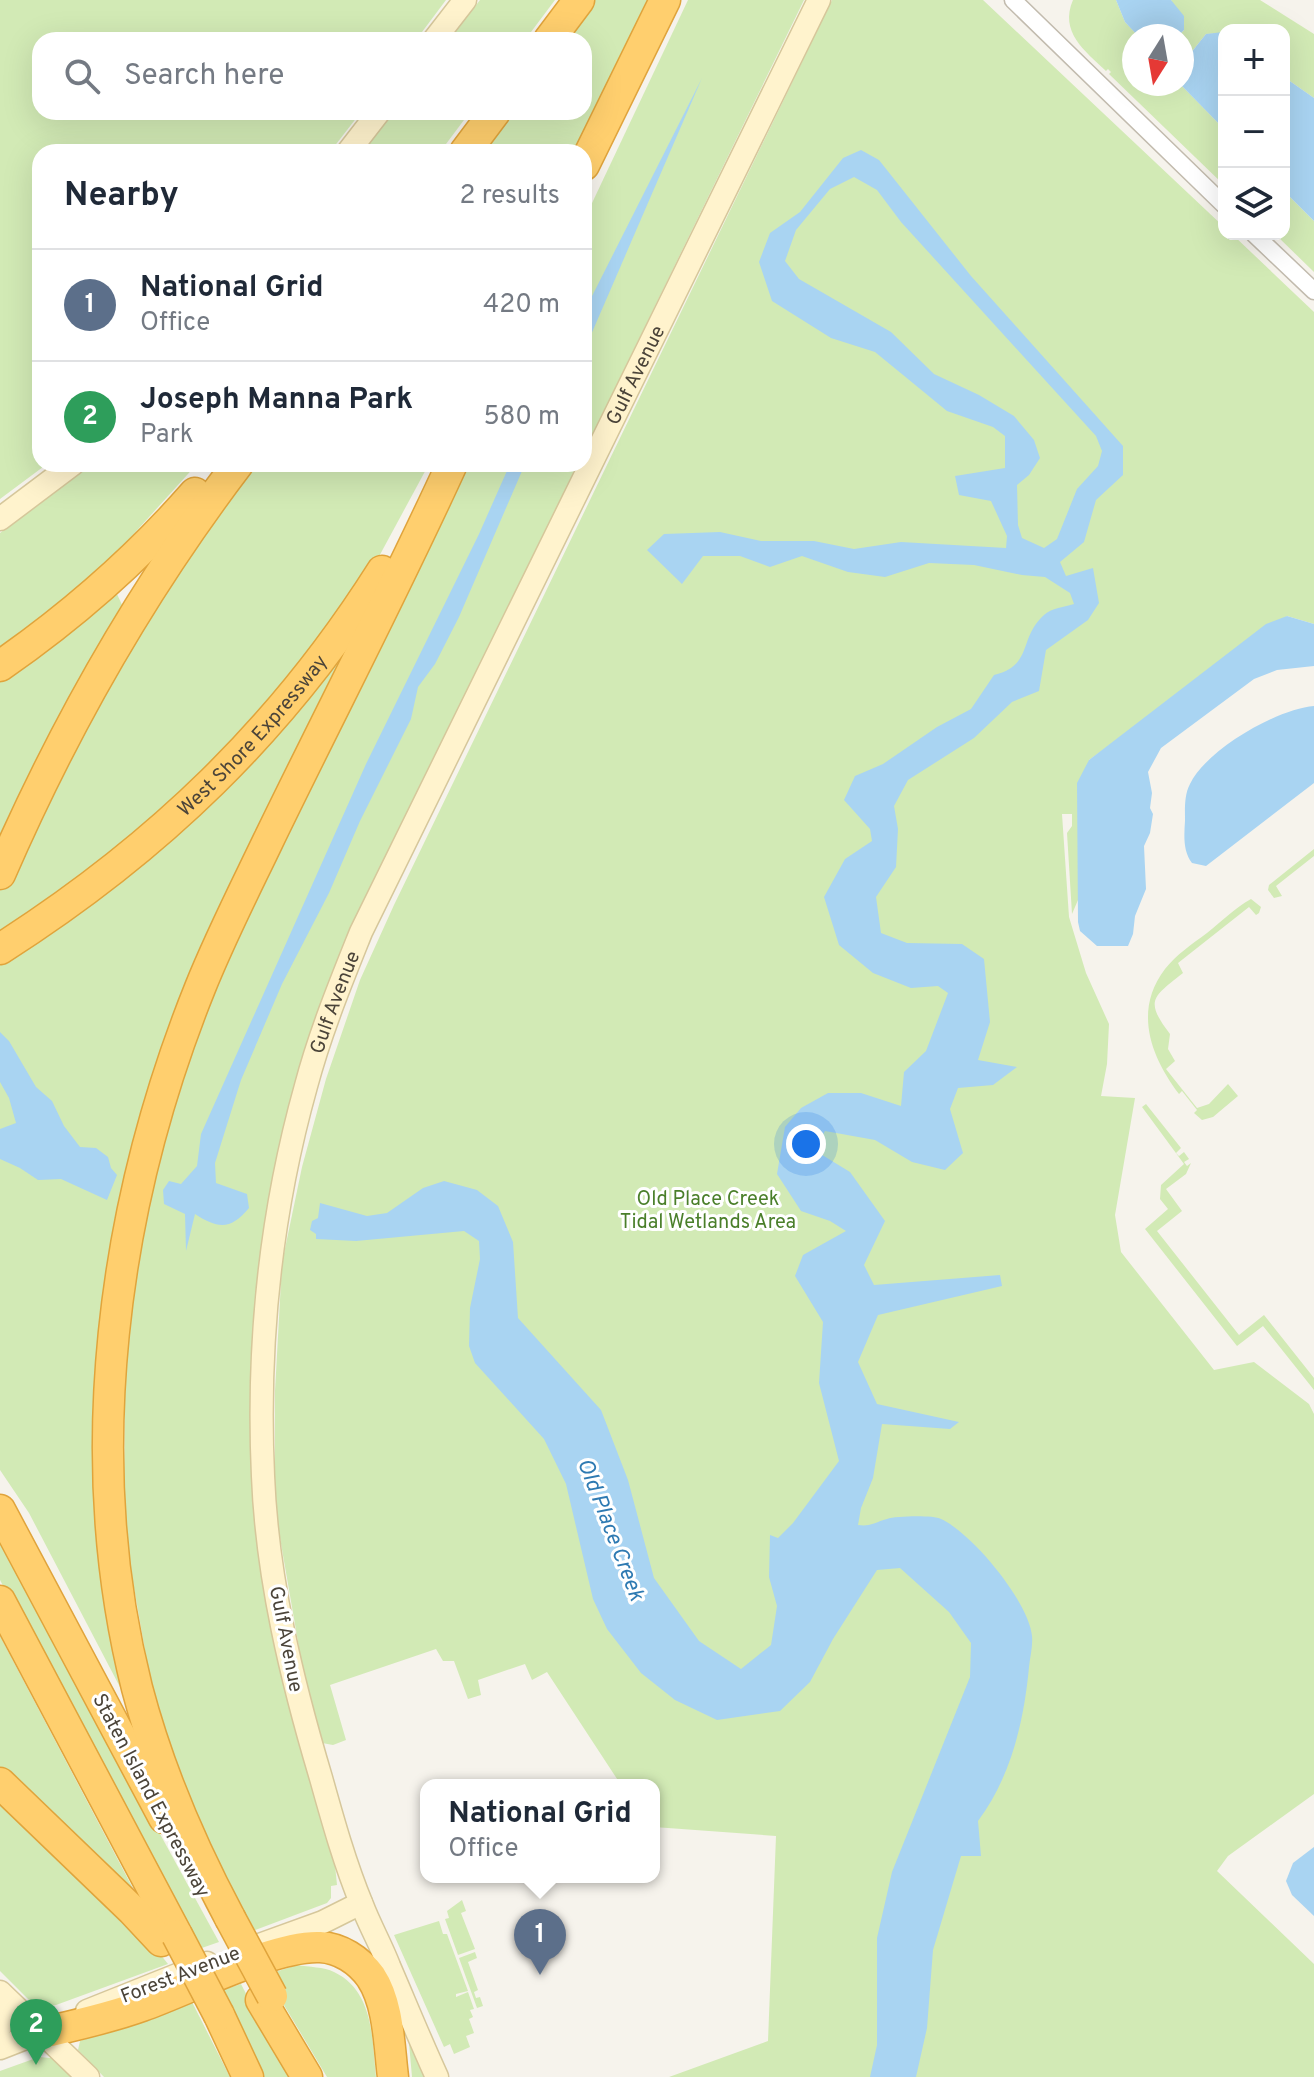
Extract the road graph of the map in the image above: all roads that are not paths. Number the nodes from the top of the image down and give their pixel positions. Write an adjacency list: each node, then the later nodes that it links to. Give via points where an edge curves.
1 (465, 0): 6 (street)
2 (579, 0): 7 (highway)
3 (665, 0): 12 (highway)
4 (819, 0): 16 (street, Gulf Avenue)
5 (1013, 0): 13 (street)
6 (440, 32)
7 (555, 32)
8 (373, 120): 10 (street)
9 (489, 120): 11 (highway)
10 (354, 144)
11 (471, 144)
12 (592, 149)
13 (1218, 199)
14 (1260, 240): 15 (street)
15 (1314, 291)
16 (592, 462)
17 (62, 472): 23 (street)
18 (214, 472): 24 (highway, via 119,571)
19 (232, 472): 25 (highway, via 139,607 62,745)
20 (436, 472): 26 (highway, West Shore Expressway, via 399,542 323,658 225,771 151,840)
21 (448, 472): 31 (highway, via 201,986 157,1109 121,1280 109,1447 111,1531 121,1612 159,1759)
22 (587, 472): 30 (street, Gulf Avenue, via 361,932 305,1086 286,1171 267,1303 263,1477 286,1646 306,1730)
23 (0, 519)
24 (0, 666)
25 (0, 874)
26 (0, 949)
27 (0, 1510): 31 (highway, Staten Island Expressway)
28 (0, 1601): 32 (highway)
29 (0, 1783): 32 (highway, via 132,1910)
30 (361, 1903): 34 (street, Gulf Avenue); 36 (street, Forest Avenue, via 308,1928 98,2005)
31 (225, 1920): 38 (highway, Staten Island Expressway)
32 (169, 1938): 39 (highway, via 186,1977)
33 (0, 1994): 35 (street); 36 (street)
34 (399, 1994): 42 (highway); 43 (street, Gulf Avenue)
35 (0, 2027)
36 (42, 2033): 37 (street, Forest Avenue); 40 (street); 41 (highway, via 104,2019 279,1954 329,1948 357,1962 376,1987)
37 (0, 2048)
38 (305, 2072)
39 (247, 2075)
40 (88, 2077)
41 (393, 2077)
42 (407, 2077)
43 (437, 2077)

